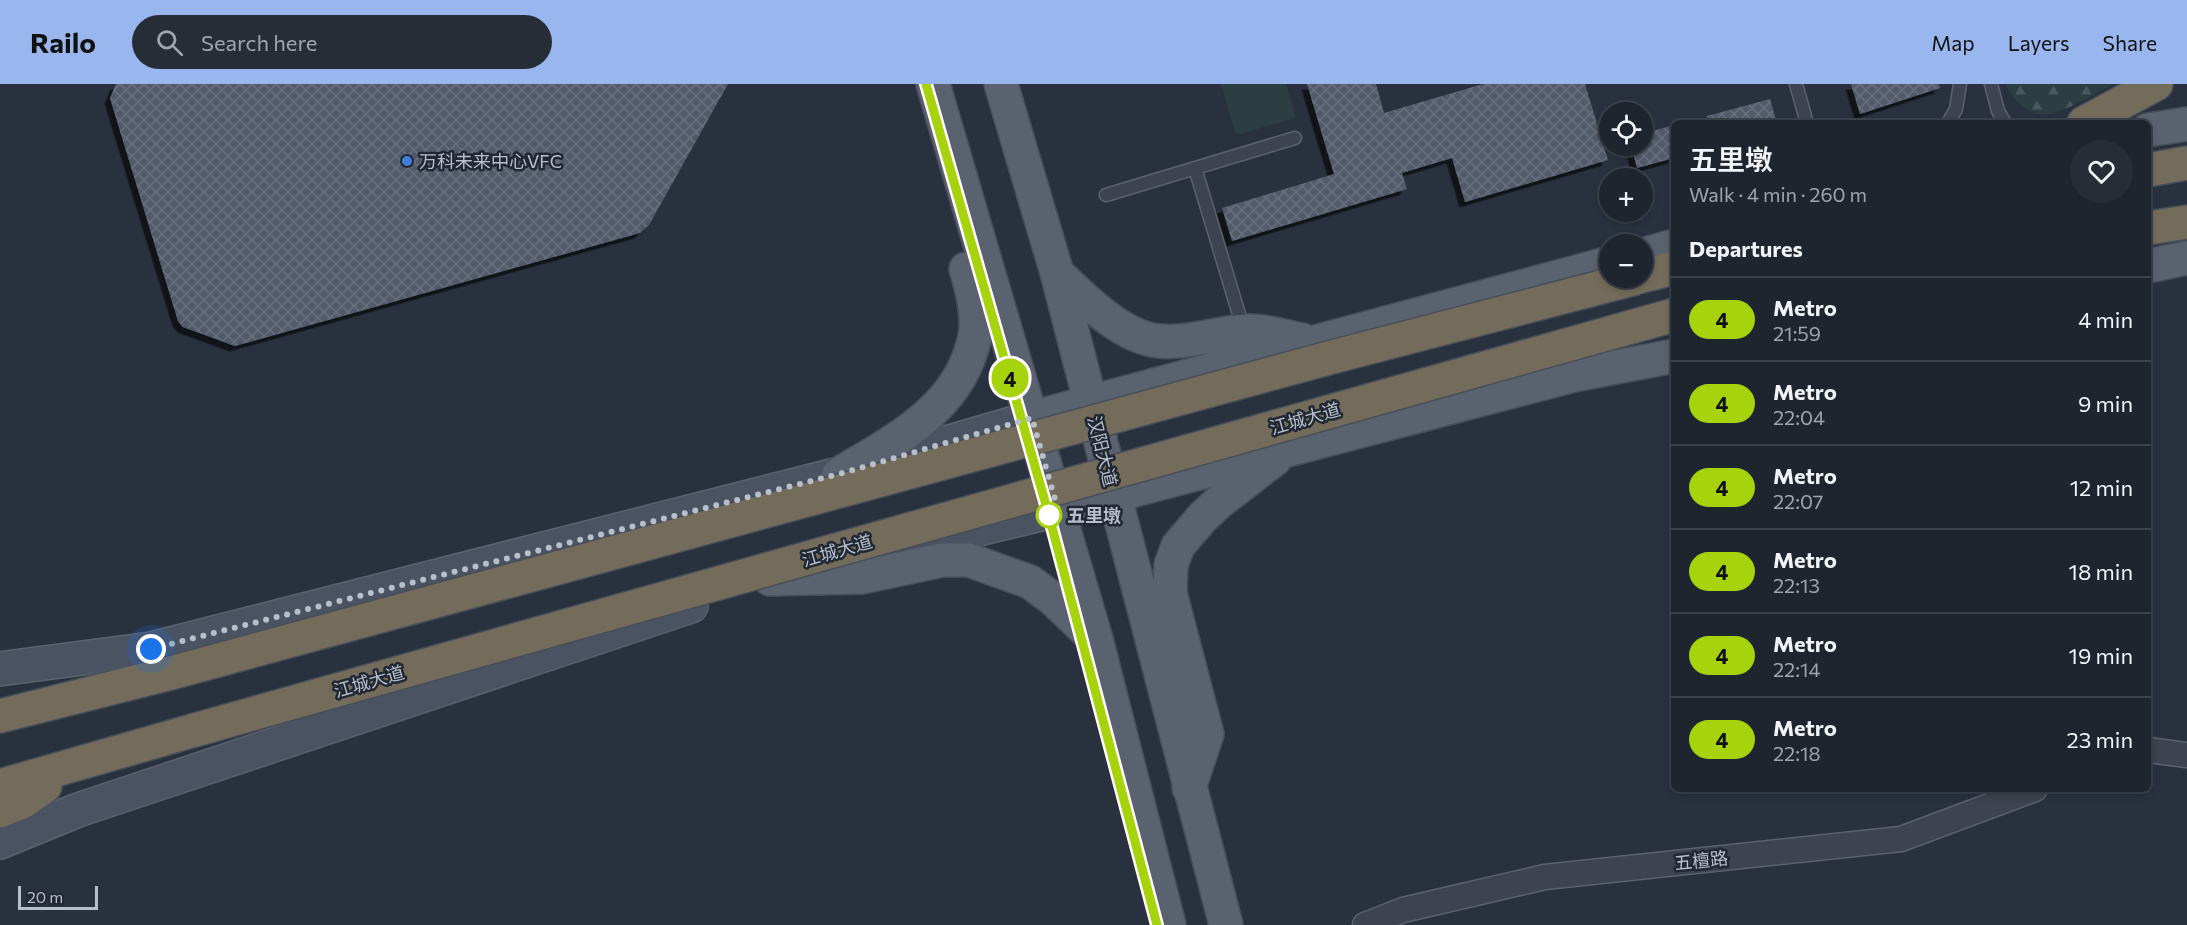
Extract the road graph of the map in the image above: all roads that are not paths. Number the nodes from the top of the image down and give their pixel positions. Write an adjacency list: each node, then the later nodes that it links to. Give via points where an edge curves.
1 (933, 84): 13 (main road)
2 (1001, 84): 29 (main road, 汉阳大道)
3 (1796, 84): 7 (lane)
4 (1960, 84): 8 (lane, via 1956,109)
5 (1991, 84): 9 (lane)
6 (2156, 84): 10 (highway)
7 (1806, 120)
8 (1950, 120)
9 (2003, 120)
10 (2090, 120)
11 (2187, 124): 12 (main road)
12 (2151, 130)
13 (947, 135): 37 (main road); 39 (main road, via 953,221 975,302 977,331 967,364 926,418)
14 (1295, 138): 16 (lane)
15 (2187, 163): 17 (highway)
16 (1195, 168): 18 (lane); 33 (lane)
17 (2151, 169)
18 (1106, 195)
19 (2187, 222): 20 (highway)
20 (2151, 228)
21 (2151, 238): 22 (highway)
22 (2187, 238)
23 (1671, 247): 24 (main road)
24 (1653, 252)
25 (2187, 258): 26 (main road)
26 (2151, 265)
27 (1599, 266): 34 (main road)
28 (1671, 269): 30 (highway)
29 (1057, 273): 33 (main road, via 1093,308 1157,341); 36 (main road, 汉阳大道)
30 (1653, 273)
31 (1599, 288): 45 (highway, bridge, via 171,673)
32 (1671, 316): 50 (highway, 江城大道, bridge)
33 (1245, 332): 34 (main road)
34 (1312, 342): 36 (main road)
35 (1671, 357): 38 (main road, via 1574,375)
36 (1090, 401): 37 (main road); 40 (main road, 汉阳大道)
37 (1032, 418): 39 (main road); 41 (main road)
38 (1287, 449): 40 (main road); 52 (main road, via 1202,518 1178,546 1171,565 1170,594 1207,734)
39 (839, 474): 44 (main road, via 151,649)
40 (1114, 495): 41 (main road); 52 (main road, 汉阳大道)
41 (1058, 510): 42 (main road, 江城大道); 43 (main road)
42 (770, 579): 43 (main road, via 862,577 943,560 969,560 1030,582); 55 (main road, 江城大道, via 78,810)
43 (1096, 639): 56 (main road)
44 (0, 669)
45 (39, 705): 46 (highway); 47 (highway)
46 (0, 707)
47 (0, 716)
48 (2151, 750): 49 (street)
49 (2187, 755)
50 (70, 767): 51 (highway, 江城大道); 54 (highway, via 24,801)
51 (0, 786)
52 (1189, 788): 57 (main road, 汉阳大道)
53 (2027, 792): 58 (street, 五檀路, via 1901,839 1545,877 1403,910)
54 (0, 811)
55 (0, 842)
56 (1168, 925)
57 (1226, 925)
58 (1365, 925)

